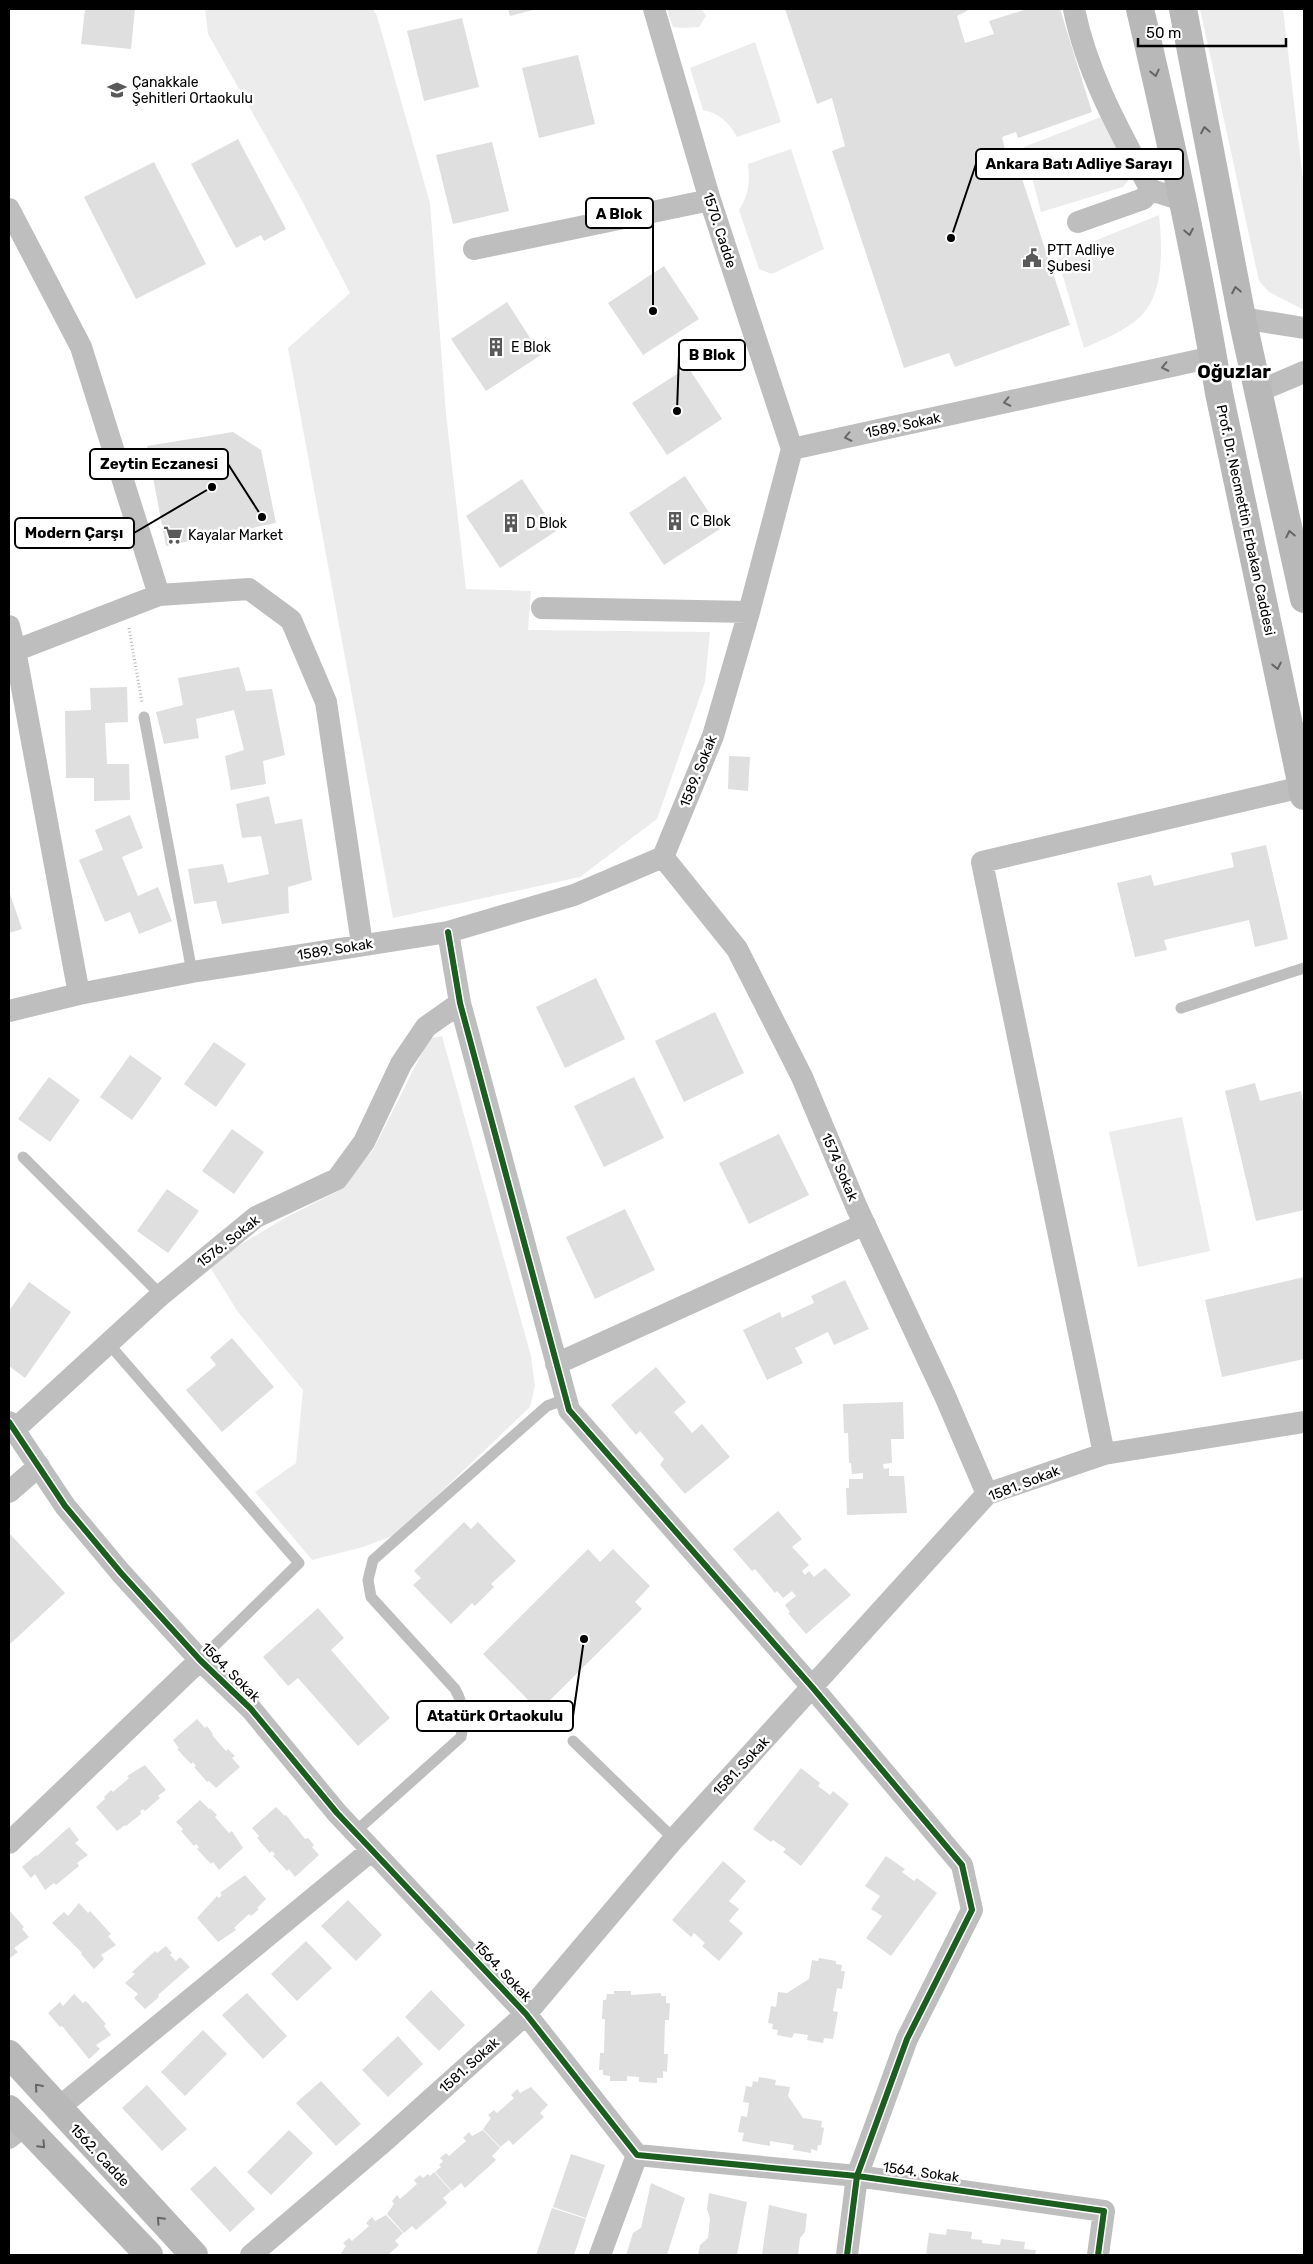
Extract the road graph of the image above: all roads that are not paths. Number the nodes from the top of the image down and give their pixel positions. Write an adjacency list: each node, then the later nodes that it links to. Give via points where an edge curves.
1 (654, 9): 6 (street, 1570. Cadde)
2 (1074, 9): 5 (street, via 1093,76)
3 (1140, 9): 7 (main road, Prof. Dr. Necmettin Erbakan Caddesi, one-way to 7)
4 (1183, 9): 11 (main road, one-way to 4)
5 (1151, 190): 7 (street); 9 (street, via 1143,199)
6 (710, 200): 10 (street); 16 (street, 1570. Cadde)
7 (1182, 200): 13 (main road, Prof. Dr. Necmettin Erbakan Caddesi, one-way to 13)
8 (9, 208): 17 (street, via 80,347)
9 (1078, 222)
10 (474, 249)
11 (1242, 318): 12 (street); 15 (main road)
12 (1304, 328)
13 (1213, 356): 16 (street, 1589. Sokak, one-way to 16); 24 (main road, Prof. Dr. Necmettin Erbakan Caddesi, one-way to 24)
14 (1304, 372): 15 (street)
15 (1259, 391): 18 (main road, one-way to 15)
16 (792, 449): 20 (street, 1589. Sokak)
17 (159, 595): 22 (street); 27 (street, via 249,589 292,620 326,702)
18 (1304, 599)
19 (542, 608): 20 (street)
20 (750, 612): 25 (street, 1589. Sokak, via 714,736)
21 (9, 626): 22 (street)
22 (12, 651): 30 (street)
23 (144, 717): 29 (lane)
24 (1303, 792): 42 (street, via 982,862)
25 (663, 857): 26 (street, 1589. Sokak, via 574,895); 35 (street, 1574 Sokak, via 737,949 802,1077)
26 (448, 932): 27 (street, 1589. Sokak); 31 (street)
27 (362, 944): 29 (street, 1589. Sokak)
28 (1304, 968): 32 (lane)
29 (192, 972): 30 (street, 1589. Sokak)
30 (79, 994): 33 (street, 1589. Sokak)
31 (460, 1003): 36 (street, 1576. Sokak, via 426,1027 401,1064 364,1142 336,1179 256,1218); 38 (street)
32 (1182, 1008)
33 (9, 1011)
34 (23, 1157): 36 (lane)
35 (865, 1224): 38 (street); 45 (street, 1574 Sokak)
36 (161, 1295): 37 (street, 1576. Sokak)
37 (108, 1343): 41 (street, 1576. Sokak); 46 (lane, via 299,1563)
38 (556, 1364): 39 (street)
39 (566, 1399): 47 (street, via 569,1410); 49 (lane, via 547,1406 373,1560 368,1580 371,1597 455,1689 462,1706 464,1725 461,1736)
40 (1304, 1422): 42 (street, 1581. Sokak)
41 (11, 1426): 43 (street, 1564. Sokak)
42 (1104, 1454): 45 (street, 1581. Sokak)
43 (39, 1466): 44 (street); 46 (street, 1564. Sokak, via 65,1506)
44 (9, 1492)
45 (987, 1494): 47 (street, 1581. Sokak)
46 (200, 1660): 49 (street, 1564. Sokak, via 251,1709); 51 (street)
47 (813, 1688): 50 (street, 1581. Sokak); 58 (street, via 962,1865 972,1910 906,2039)
48 (573, 1741): 50 (lane)
49 (355, 1832): 52 (street, 1564. Sokak)
50 (674, 1839): 53 (street, 1581. Sokak)
51 (9, 1843)
52 (372, 1850): 53 (street, 1564. Sokak); 55 (street)
53 (526, 2014): 57 (street, 1564. Sokak); 61 (street, 1581. Sokak)
54 (9, 2054): 55 (main road, 1562. Cadde, one-way to 54)
55 (57, 2109): 60 (main road, 1562. Cadde, one-way to 55)
56 (14, 2124): 59 (main road, one-way to 59)
57 (637, 2155): 58 (street, 1564. Sokak); 62 (street)
58 (857, 2176): 63 (street); 64 (street, 1564. Sokak, via 1104,2211)
59 (149, 2255)
60 (194, 2255)
61 (251, 2255)
62 (600, 2255)
63 (847, 2255)
64 (1098, 2255)

